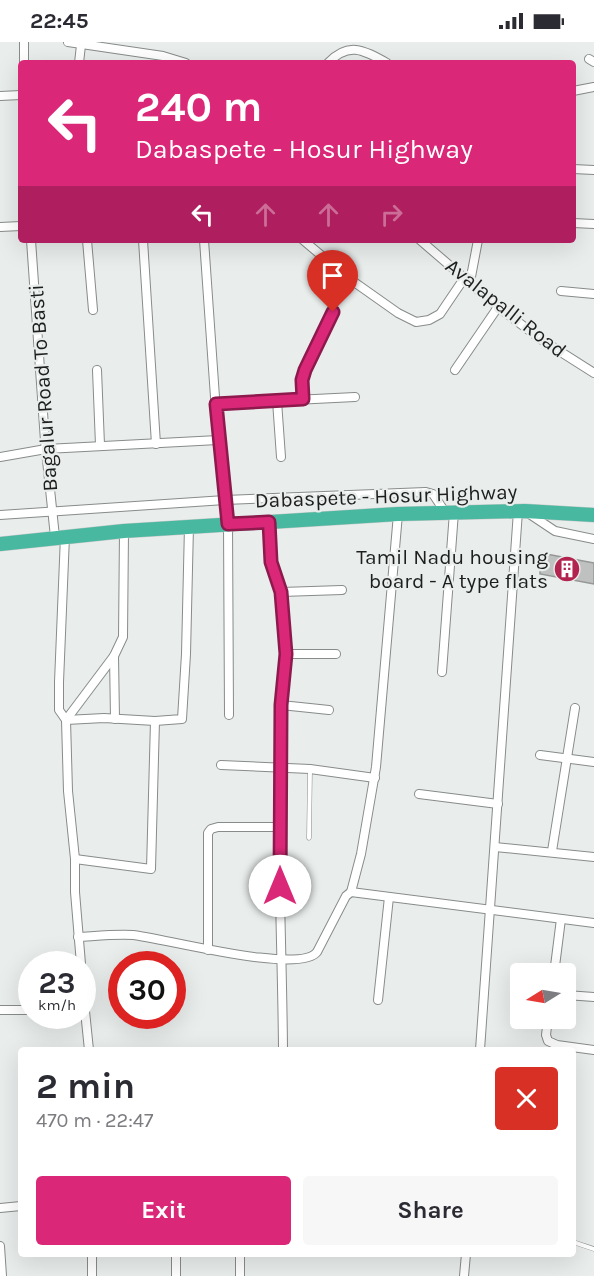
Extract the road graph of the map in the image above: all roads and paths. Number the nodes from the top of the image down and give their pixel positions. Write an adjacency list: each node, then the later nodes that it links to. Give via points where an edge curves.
1 (24, 42): 6 (street)
2 (68, 42): 4 (street)
3 (359, 44): 9 (street, via 344,47); 10 (street)
4 (81, 45): 5 (street); 7 (street)
5 (114, 45): 8 (street)
6 (24, 60)
7 (79, 60)
8 (162, 60)
9 (330, 60)
10 (383, 60)
11 (594, 87): 12 (street)
12 (576, 90)
13 (18, 95): 14 (street)
14 (0, 96)
15 (576, 170): 16 (street)
16 (594, 171)
17 (576, 223): 18 (street)
18 (594, 224)
19 (18, 226): 20 (street)
20 (0, 227)
21 (31, 243): 44 (street, Bagalur Road To Basti)
22 (87, 243): 32 (street)
23 (143, 243): 42 (street)
24 (204, 243): 40 (street)
25 (307, 243): 28 (street, via 347,277 416,322 440,314)
26 (424, 243): 28 (street, Avalapalli Road)
27 (477, 243): 28 (street)
28 (467, 280): 31 (street, Avalapalli Road)
29 (561, 291): 30 (street)
30 (594, 294)
31 (498, 307): 35 (street); 36 (street, Avalapalli Road)
32 (93, 310)
33 (333, 312): 38 (street, via 305,370)
34 (97, 370): 43 (street)
35 (455, 370)
36 (594, 373)
37 (355, 397): 38 (street)
38 (303, 399): 39 (street)
39 (277, 401): 40 (street); 46 (street)
40 (216, 404): 41 (street)
41 (218, 440): 42 (street); 47 (street)
42 (156, 444): 43 (street)
43 (100, 445): 44 (street)
44 (46, 449): 45 (street); 48 (street, Bagalur Road To Basti)
45 (0, 457)
46 (281, 457)
47 (225, 500): 48 (street); 50 (street, via 426,492 433,494); 55 (street)
48 (52, 511): 52 (street); 58 (street, Bagalur Road To Basti)
49 (522, 511): 50 (highway, Dabaspete - Hosur Highway); 53 (highway, Dabaspete - Hosur Highway); 59 (street, via 555,531); 82 (street)
50 (449, 512): 51 (highway, Dabaspete - Hosur Highway); 66 (street)
51 (398, 514): 54 (highway, Dabaspete - Hosur Highway); 80 (street)
52 (0, 515)
53 (594, 515)
54 (269, 522): 55 (highway, Dabaspete - Hosur Highway); 62 (street, via 271,562)
55 (228, 524): 56 (highway, Dabaspete - Hosur Highway); 70 (street)
56 (189, 526): 57 (highway, Dabaspete - Hosur Highway); 73 (street, via 182,719)
57 (124, 531): 58 (highway, Dabaspete - Hosur Highway); 65 (street, via 123,637)
58 (60, 536): 60 (highway, Dabaspete - Hosur Highway); 72 (street, Bagalur Road To Basti, via 59,682 60,710)
59 (594, 538)
60 (0, 544)
61 (342, 590): 62 (street)
62 (281, 592): 63 (street)
63 (286, 654): 64 (street); 67 (street)
64 (336, 654)
65 (114, 657): 71 (street); 72 (street)
66 (442, 672)
67 (281, 705): 69 (street); 78 (street)
68 (575, 708): 75 (street)
69 (329, 710)
70 (229, 715)
71 (114, 719): 72 (street); 73 (street)
72 (66, 720): 88 (street, Bagalur Road To Basti)
73 (155, 721): 88 (street, via 151,869)
74 (540, 755): 75 (street)
75 (566, 758): 76 (street); 86 (street)
76 (594, 762)
77 (221, 765): 78 (street)
78 (280, 769): 79 (street); 83 (street)
79 (310, 769): 80 (street); 84 (lane)
80 (375, 778): 89 (street)
81 (419, 794): 82 (street)
82 (498, 804): 85 (street)
83 (280, 827): 95 (street, via 218,827 208,833); 97 (street)
84 (309, 838)
85 (495, 847): 86 (street); 91 (street)
86 (552, 851): 87 (street)
87 (594, 856)
88 (75, 859): 94 (street, Bagalur Road To Basti)
89 (351, 892): 90 (street); 97 (street, via 314,956)
90 (389, 897): 91 (street); 101 (street)
91 (490, 910): 92 (street); 108 (street)
92 (561, 919): 93 (street); 98 (street)
93 (594, 923)
94 (78, 937): 95 (street, via 131,935); 96 (street, Bagalur Road To Basti)
95 (208, 950): 97 (street)
96 (80, 951)
97 (282, 959): 107 (street)
98 (555, 963)
99 (576, 996): 100 (street)
100 (594, 997)
101 (378, 1000)
102 (18, 1010): 103 (street)
103 (0, 1011)
104 (87, 1029): 106 (street)
105 (547, 1029): 109 (street, via 548,1041)
106 (89, 1047)
107 (283, 1047)
108 (480, 1047)
109 (572, 1047)
110 (576, 1048): 111 (street)
111 (594, 1050)
112 (18, 1206): 113 (street)
113 (0, 1208)
114 (576, 1243): 116 (lane)
115 (0, 1246): 121 (street)
116 (594, 1249)
117 (92, 1257): 122 (street)
118 (176, 1257): 123 (street)
119 (240, 1257): 124 (street)
120 (466, 1257): 125 (street)
121 (2, 1276)
122 (92, 1276)
123 (176, 1276)
124 (240, 1276)
125 (464, 1276)

